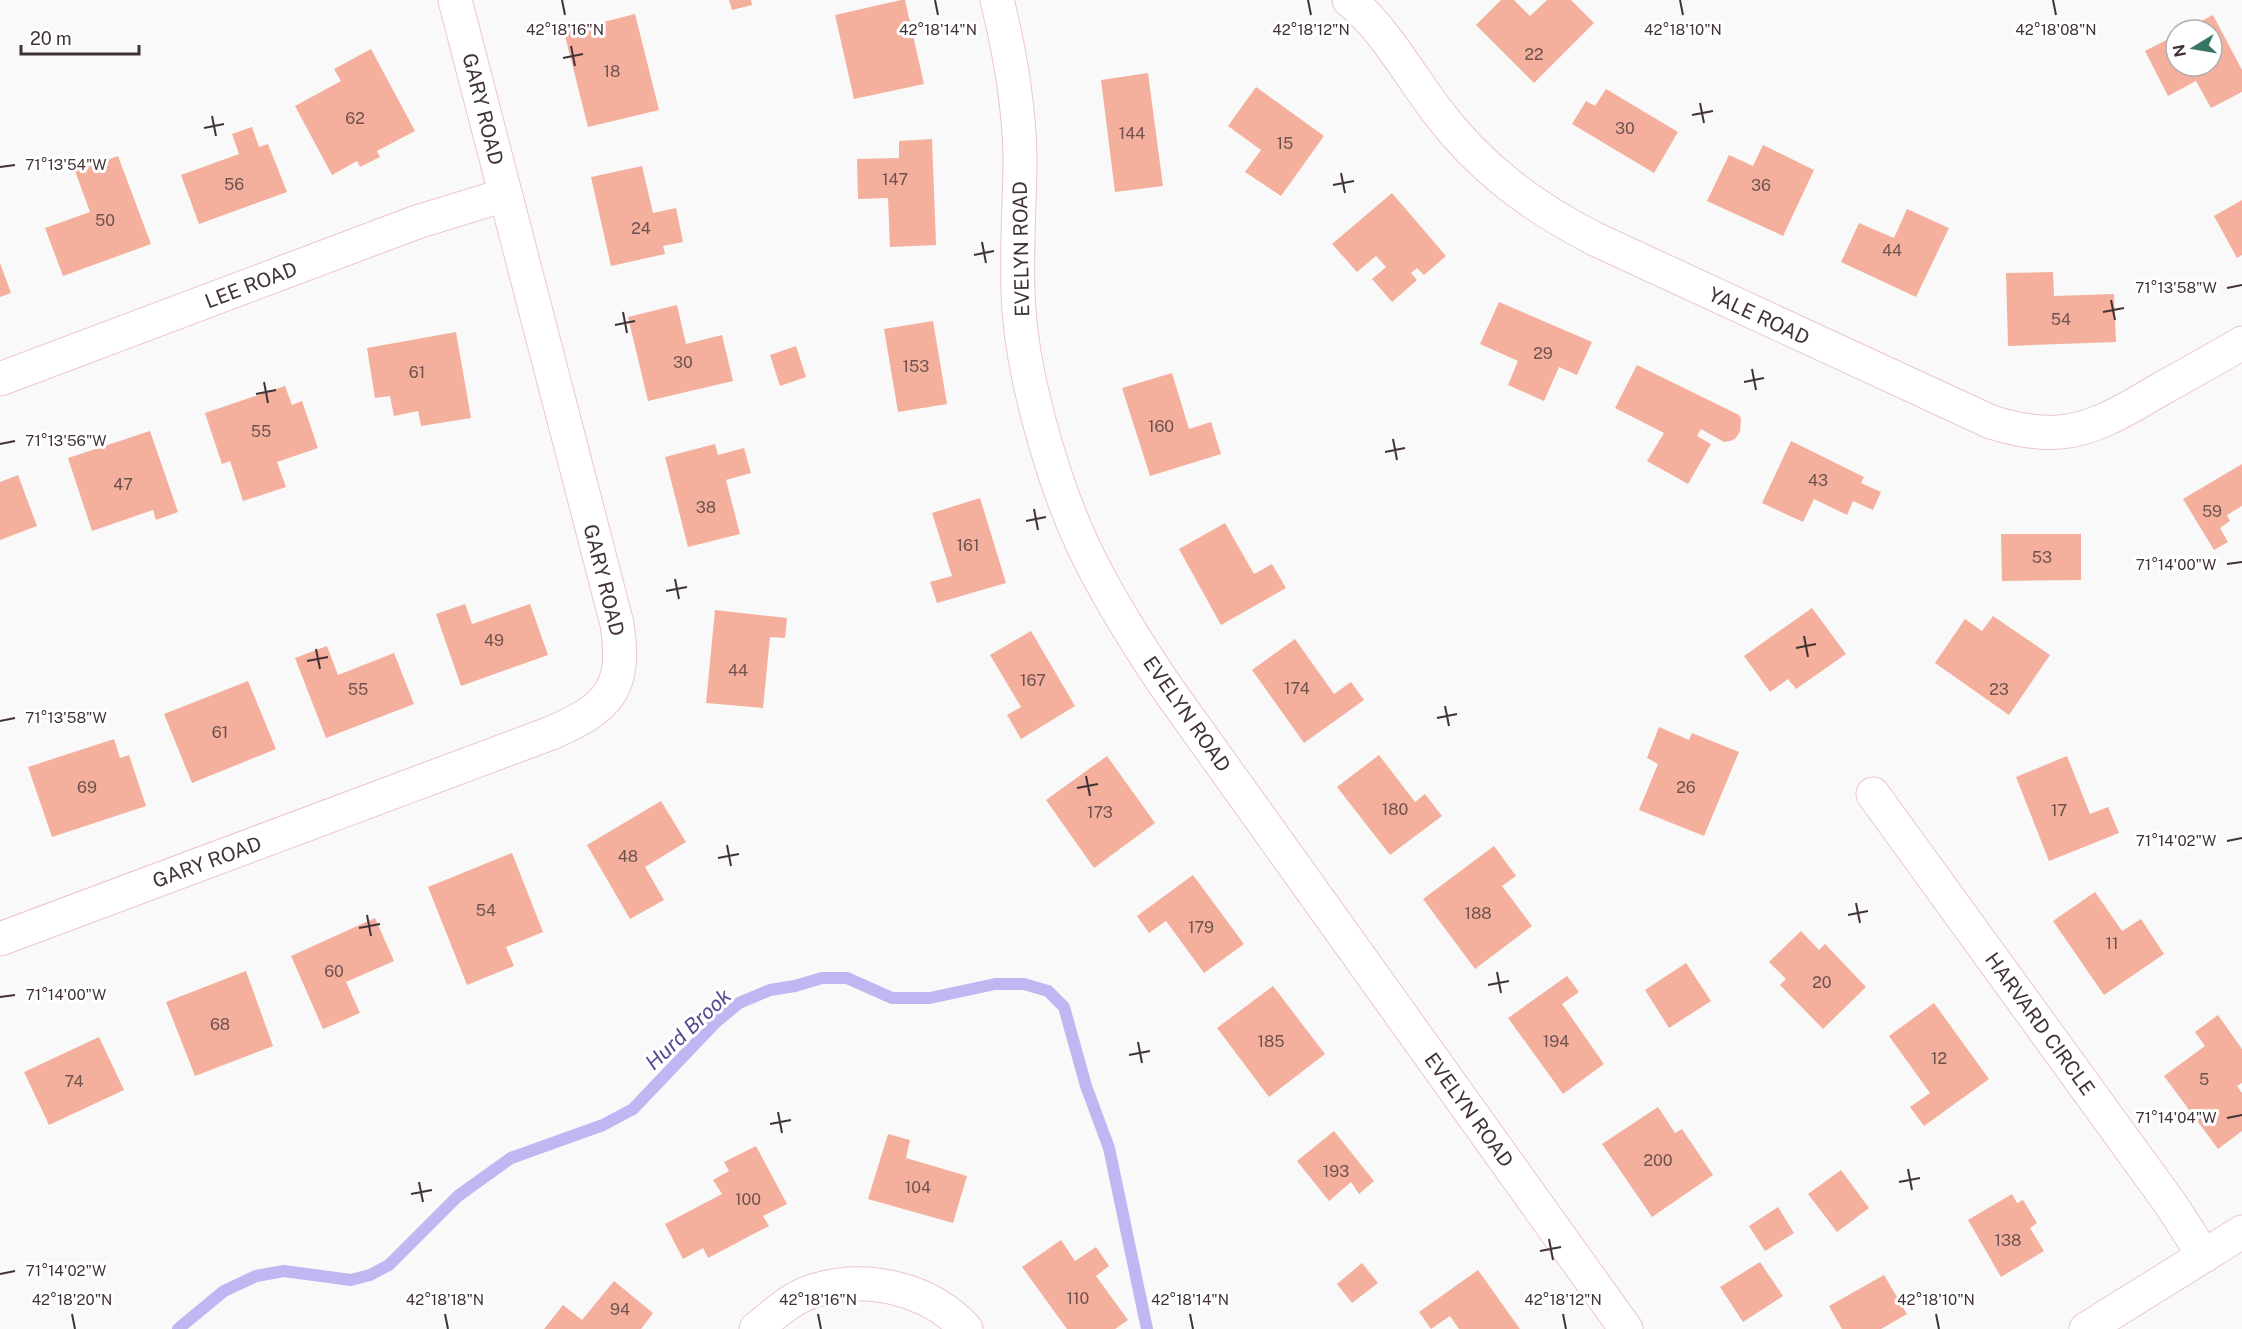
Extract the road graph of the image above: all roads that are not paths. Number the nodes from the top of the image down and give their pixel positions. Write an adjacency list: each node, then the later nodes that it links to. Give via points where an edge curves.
1 (455, 0): 4 (street, GARY ROAD)
2 (997, 0): 13 (street, EVELYN ROAD, via 1018,115 1017,280 1025,352 1052,463 1091,562 1167,688)
3 (1349, 0): 5 (street, YALE ROAD, via 1478,159 1544,211 1594,239 1991,422 2039,432 2081,428 2122,411)
4 (504, 195): 6 (street, LEE ROAD, via 417,222); 8 (street, GARY ROAD, via 617,624 618,674 603,704 588,716 551,733)
5 (2242, 343)
6 (0, 379)
7 (1874, 794): 10 (street, HARVARD CIRCLE, via 2172,1206)
8 (0, 939)
9 (2242, 1232): 10 (street)
10 (2204, 1256): 14 (street)
11 (756, 1329): 12 (street, via 811,1291 856,1284 879,1285 923,1298)
12 (966, 1329)
13 (1626, 1329)
14 (2086, 1329)

